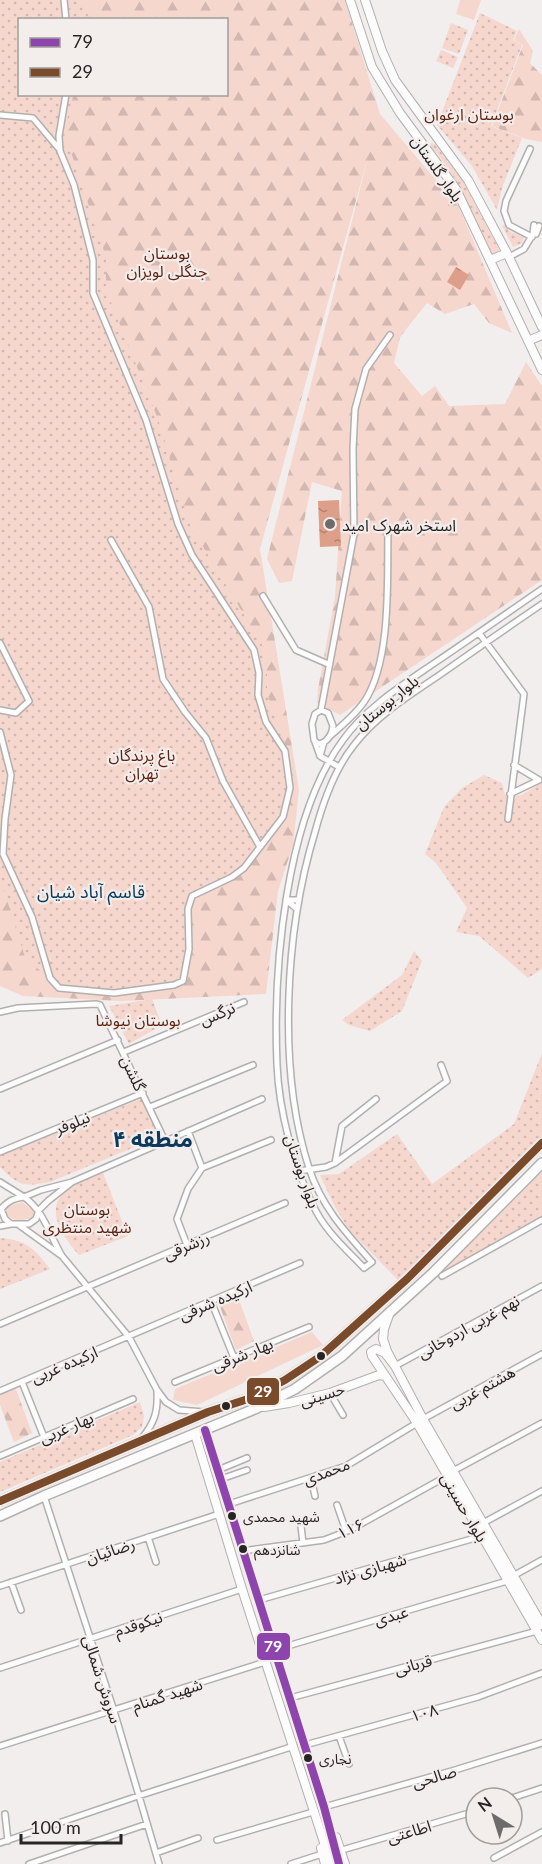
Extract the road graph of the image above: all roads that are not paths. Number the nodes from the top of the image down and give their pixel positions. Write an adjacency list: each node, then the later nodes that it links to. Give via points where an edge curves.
1 (64, 0): 4 (street)
2 (350, 0): 8 (main road, بلوار گلستان, via 372,67)
3 (365, 0): 7 (main road, بلوار گلستان, via 395,80)
4 (66, 18)
5 (66, 96): 10 (street)
6 (0, 115): 10 (street, via 33,118)
7 (435, 135): 8 (main road); 13 (main road, بلوار گلستان, via 468,180)
8 (423, 145): 14 (main road, بلوار گلستان, via 456,189)
9 (530, 149): 12 (street, via 504,211 509,225)
10 (60, 151): 45 (street, via 74,185 93,260 93,293 146,420 178,524 192,555 254,650 258,695 266,722 285,751 290,788 283,817)
11 (537, 225): 12 (street)
12 (532, 236): 13 (street, via 524,249)
13 (508, 255): 14 (main road); 15 (main road, بلوار گلستان)
14 (490, 260): 18 (main road, بلوار گلستان)
15 (542, 327)
16 (390, 335): 28 (street, via 366,369 355,409 354,534)
17 (542, 335): 18 (main road)
18 (528, 341): 19 (main road, بلوار گلستان)
19 (542, 370)
20 (388, 528): 33 (street, via 386,619 380,658 374,684)
21 (111, 540): 45 (street, via 149,607 163,679 206,738 223,781)
22 (542, 589): 25 (street, بلوار بوستان)
23 (263, 596): 28 (street, via 296,650)
24 (542, 604): 26 (street, بلوار بوستان)
25 (479, 633): 26 (street); 29 (street, بلوار بوستان)
26 (486, 642): 32 (street, بلوار بوستان); 40 (street, via 524,694)
27 (0, 643): 30 (street, via 29,701 16,713)
28 (328, 664): 31 (street)
29 (382, 701): 32 (street); 39 (street, بلوار بوستان, via 361,718)
30 (0, 710)
31 (321, 710): 34 (street); 37 (street, via 312,724)
32 (389, 710): 41 (street, بلوار بوستان, via 369,727)
33 (348, 719): 34 (street); 36 (street)
34 (333, 722): 36 (street, via 333,731)
35 (0, 732): 45 (street, via 11,775 3,854 32,916 50,978 59,988 114,993 183,981 192,896 232,877)
36 (326, 740): 37 (street, via 321,744); 38 (street)
37 (315, 742): 38 (street)
38 (320, 756): 39 (street)
39 (329, 761): 41 (street); 46 (street, بلوار بوستان, via 296,850)
40 (514, 765): 42 (street); 43 (street)
41 (339, 767): 47 (street, بلوار بوستان, via 318,819)
42 (540, 778): 43 (street)
43 (510, 794): 44 (street)
44 (508, 819)
45 (260, 847)
46 (286, 900): 47 (street); 48 (street); 56 (street, بلوار بوستان, via 278,970)
47 (298, 900): 48 (street, بلوار بوستان)
48 (297, 909): 53 (street, بلوار بوستان, via 290,971)
49 (244, 1002): 52 (street, نرگس)
50 (0, 1012): 51 (street, گلشن, via 96,1004)
51 (118, 1040): 52 (street, گلشن); 57 (street)
52 (124, 1052): 58 (street, گلشن)
53 (290, 1062): 56 (street); 70 (street, بلوار بوستان, via 293,1098)
54 (253, 1065): 61 (street)
55 (441, 1065): 67 (street, via 447,1081)
56 (277, 1066): 71 (street, بلوار بوستان)
57 (0, 1089)
58 (143, 1093): 61 (street, گلشن); 66 (street, نیلوفر)
59 (262, 1099): 62 (street)
60 (376, 1099): 67 (street, via 342,1126)
61 (150, 1107): 64 (street, گلشن)
62 (188, 1131): 64 (street); 69 (street)
63 (271, 1140): 69 (street)
64 (165, 1141): 73 (street)
65 (542, 1143): 95 (main road, via 407,1279)
66 (0, 1152)
67 (335, 1163): 70 (street)
68 (542, 1163): 91 (main road)
69 (202, 1168): 84 (street, via 177,1219)
70 (309, 1169): 71 (street); 78 (street, بلوار بوستان)
71 (299, 1171): 79 (street, بلوار بوستان)
72 (0, 1182): 74 (street)
73 (72, 1182): 74 (street); 77 (street)
74 (24, 1197): 76 (street); 77 (street)
75 (285, 1203): 84 (street, رزشرقی)
76 (0, 1208): 81 (street)
77 (39, 1210): 82 (street, via 36,1219); 85 (street)
78 (329, 1212): 79 (street); 79 (street, بلوار بوستان, via 372,1262 364,1268)
79 (319, 1217)
80 (542, 1220): 87 (street)
81 (11, 1224): 82 (street); 83 (street)
82 (19, 1225): 85 (street)
83 (0, 1227)
84 (187, 1245): 89 (street, رزشرقی)
85 (62, 1256): 89 (street)
86 (300, 1263): 90 (street, ارکیده شرقی)
87 (442, 1276)
88 (542, 1286): 99 (street, نهم غربی اردوخانی)
89 (88, 1287): 92 (street, رزشرقی); 94 (street)
90 (211, 1301): 94 (street, ارکیده شرقی); 98 (street)
91 (390, 1312): 97 (main road); 99 (main road, via 383,1339)
92 (0, 1324)
93 (309, 1327): 98 (street, بهار شرقی)
94 (129, 1337): 101 (street, ارکیده غربی); 103 (street)
95 (333, 1346): 97 (main road); 108 (main road, via 285,1380 248,1399)
96 (542, 1354): 110 (street, هشتم غربی)
97 (342, 1356): 107 (main road, via 295,1389)
98 (234, 1358): 102 (street, بهار شرقی)
99 (395, 1366): 100 (main road, بلوار حسینی, via 382,1351 373,1350 372,1356); 110 (main road, بلوار حسینی)
100 (386, 1376): 105 (main road, حسینی, via 370,1377); 110 (main road, بلوار حسینی)
101 (22, 1382): 104 (street, ارکیده غربی); 114 (street)
102 (175, 1382)
103 (157, 1390): 108 (street, via 179,1410); 115 (street, via 158,1408 152,1426)
104 (0, 1391)
105 (330, 1393): 107 (main road, حسینی); 109 (street)
106 (133, 1399): 114 (street, بهار غربی)
107 (256, 1408): 112 (main road)
108 (208, 1412): 115 (main road)
109 (343, 1415)
110 (420, 1421): 122 (main road, بلوار حسینی); 123 (street, محمدی, via 346,1466)
111 (542, 1423): 122 (street, ۱۱۶)
112 (205, 1430): 113 (main road); 116 (main road)
113 (195, 1434): 117 (main road); 126 (main road)
114 (44, 1437): 118 (street, بهار غربی)
115 (141, 1439): 128 (main road)
116 (211, 1447): 117 (main road, via 204,1445); 120 (main road)
117 (201, 1455): 131 (main road)
118 (0, 1456)
119 (247, 1458): 120 (street)
120 (218, 1470): 124 (main road)
121 (247, 1470): 124 (street)
122 (450, 1474): 133 (main road, بلوار حسینی); 135 (street, ۱۱۶); 136 (main road, بلوار حسینی)
123 (311, 1478): 127 (street); 129 (street, محمدی)
124 (221, 1479): 129 (main road)
125 (542, 1491): 133 (street)
126 (44, 1496): 132 (main road); 142 (street, سروش شمالی)
127 (315, 1496)
128 (0, 1500)
129 (229, 1504): 139 (main road)
130 (337, 1505): 135 (street)
131 (219, 1514): 137 (street, رضائیان); 146 (main road)
132 (0, 1516)
133 (483, 1523): 143 (main road, بلوار حسینی)
134 (301, 1526): 138 (street)
135 (346, 1531): 138 (street, ۱۱۶)
136 (482, 1536): 143 (main road, بلوار حسینی); 147 (street, شهبازی نژاد)
137 (148, 1537): 141 (street); 142 (street, رضائیان)
138 (303, 1543): 139 (street, ۱۱۶)
139 (242, 1551): 147 (main road)
140 (542, 1560): 143 (street, عبدی)
141 (156, 1562)
142 (66, 1564): 144 (street, رضائیان); 150 (street, سروش شمالی)
143 (510, 1579): 149 (main road, بلوار حسینی); 152 (street, عبدی)
144 (11, 1582): 145 (street, رضائیان); 148 (street)
145 (0, 1586)
146 (242, 1589): 150 (street, نیکوقدم); 153 (main road)
147 (259, 1600): 152 (main road)
148 (21, 1611)
149 (539, 1628): 151 (main road, بلوار حسینی); 156 (street, قربانی)
150 (90, 1638): 154 (street, نیکوقدم); 157 (street, سروش شمالی)
151 (542, 1640)
152 (274, 1650): 156 (main road)
153 (266, 1662): 157 (street, شهید گمنام); 162 (main road)
154 (0, 1668)
155 (542, 1672): 158 (street, ۱۰۸, via 478,1697)
156 (290, 1698): 160 (main road)
157 (114, 1711): 161 (street, شهید گمنام); 166 (street, سروش شمالی)
158 (339, 1736): 160 (street, ۱۰۸); 163 (street)
159 (542, 1743): 167 (street, صالحی)
160 (304, 1745): 167 (main road)
161 (0, 1746)
162 (294, 1746): 166 (street); 168 (main road)
163 (349, 1764)
164 (542, 1788): 165 (street)
165 (524, 1794)
166 (138, 1796): 171 (street, سروش شمالی); 175 (street)
167 (324, 1807): 177 (main road); 186 (main road)
168 (313, 1812): 174 (street); 179 (main road); 185 (main road)
169 (5, 1814): 175 (street)
170 (464, 1814): 177 (street, اطاعتی)
171 (147, 1824): 178 (street, سروش شمالی); 181 (street)
172 (542, 1832): 180 (street)
173 (198, 1838): 178 (street)
174 (217, 1840)
175 (8, 1841): 176 (street)
176 (0, 1843)
177 (342, 1850): 187 (main road)
178 (156, 1853): 182 (street, سروش شمالی)
179 (322, 1854): 183 (street); 184 (main road)
180 (494, 1858)
181 (29, 1864)
182 (159, 1864)
183 (291, 1864)
184 (325, 1864)
185 (331, 1864)
186 (339, 1864)
187 (345, 1864)

